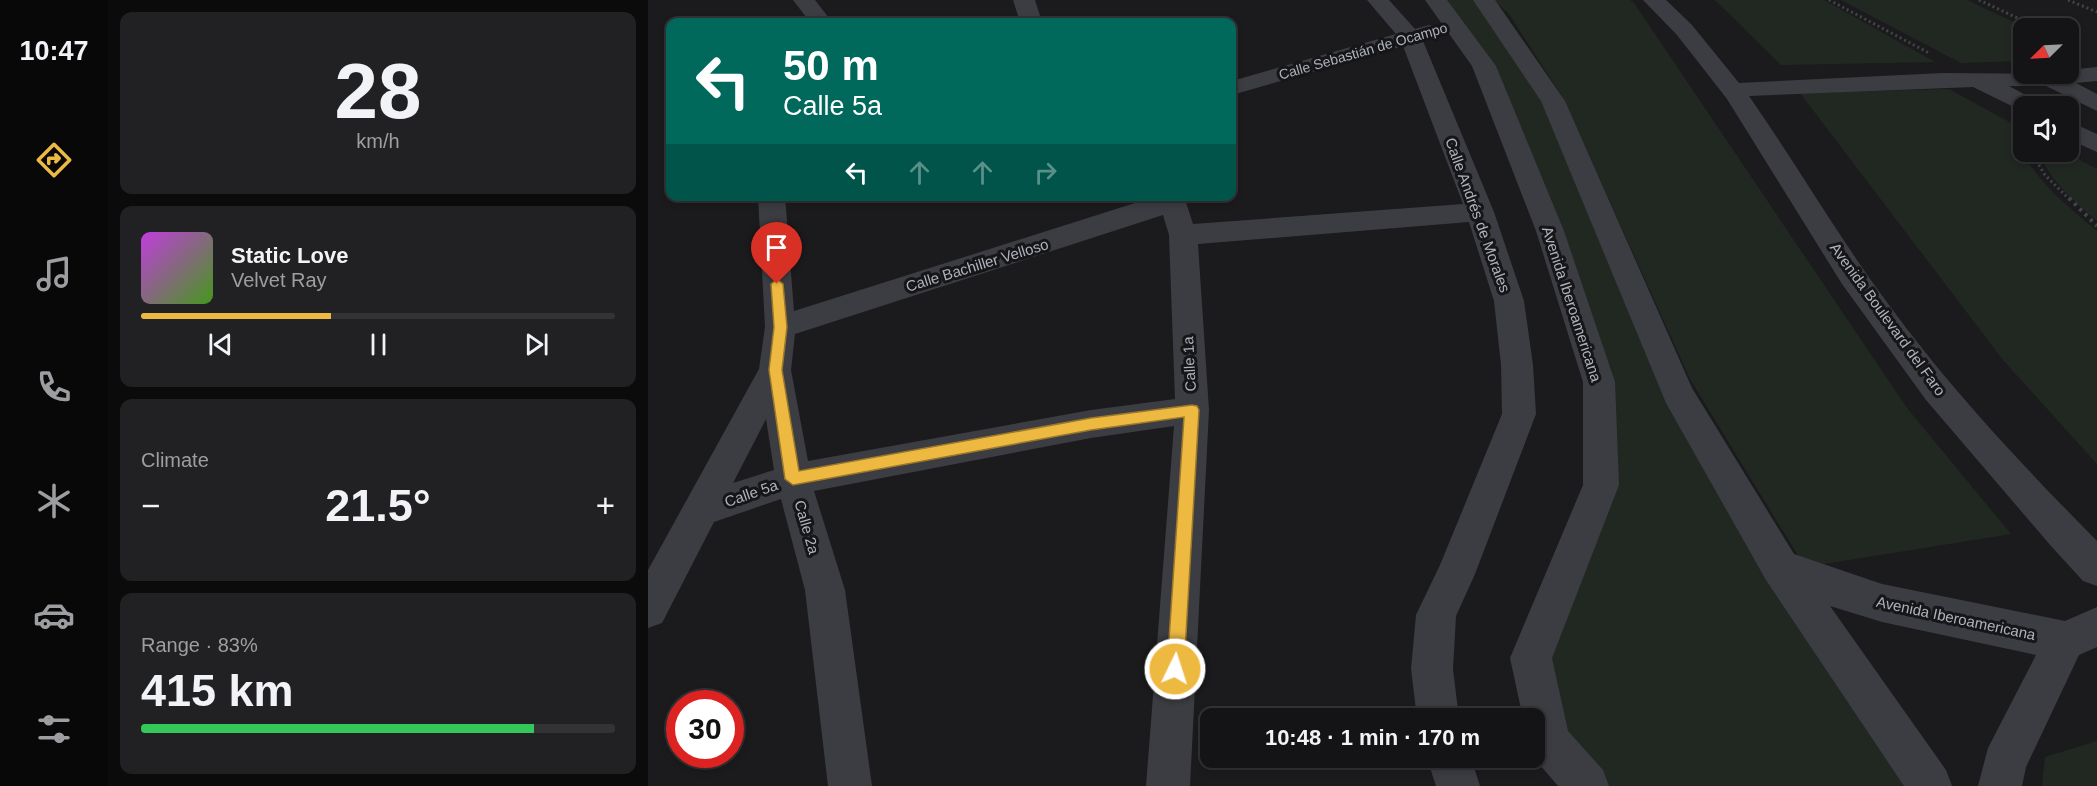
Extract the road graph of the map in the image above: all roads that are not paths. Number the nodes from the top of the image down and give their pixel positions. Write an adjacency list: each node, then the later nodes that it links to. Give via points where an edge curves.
1 (804, 0): 7 (street)
2 (1024, 0): 8 (street)
3 (1378, 0): 9 (street, Calle Andrés de Morales)
4 (1654, 0): 16 (street, Avenida Boulevard del Faro)
5 (1489, 7): 6 (street, Calle Sebastián de Ocampo); 29 (street, via 1553,101 1678,394)
6 (1446, 12): 9 (street, Calle Sebastián de Ocampo); 38 (street, Avenida Iberoamericana, via 1484,66 1550,231 1599,382 1601,485 1531,658 1548,742)
7 (818, 18)
8 (1030, 18)
9 (1410, 37): 15 (street, Calle Sebastián de Ocampo); 23 (street, Calle Andrés de Morales)
10 (2097, 74): 11 (street)
11 (2079, 76)
12 (1979, 80): 13 (street); 16 (street); 17 (street)
13 (2013, 80)
14 (2059, 84): 18 (street)
15 (1236, 87)
16 (1735, 90): 30 (street, Avenida Boulevard del Faro, via 1853,277 1928,377 2021,489)
17 (2013, 98)
18 (2097, 104)
19 (2079, 134): 20 (street)
20 (2097, 144)
21 (771, 201): 24 (street, Calle 2a)
22 (1176, 211): 23 (street, Calle Bachiller Velloso); 24 (street, Calle Bachiller Velloso); 26 (street, Calle 1a)
23 (1480, 212): 33 (street, Calle Andrés de Morales, via 1509,301 1519,414 1436,615 1432,669)
24 (780, 327): 25 (street, Calle 2a)
25 (775, 370): 27 (street, Calle 2a); 28 (street, Calle 5a)
26 (1192, 410): 27 (street, Calle 5a, via 1091,424); 36 (street, Calle 1a)
27 (793, 479): 28 (street, Calle 5a); 35 (street, Calle 2a, via 825,590)
28 (700, 510): 31 (street, Calle 5a)
29 (1779, 567): 32 (street, Avenida Iberoamericana, via 1882,603); 39 (street)
30 (2097, 568)
31 (648, 609)
32 (2081, 634): 40 (street, Avenida Iberoamericana, via 2004,764)
33 (1437, 708)
34 (1452, 768): 37 (street)
35 (850, 786)
36 (1168, 786)
37 (1458, 786)
38 (1587, 786)
39 (1930, 786)
40 (2000, 786)

